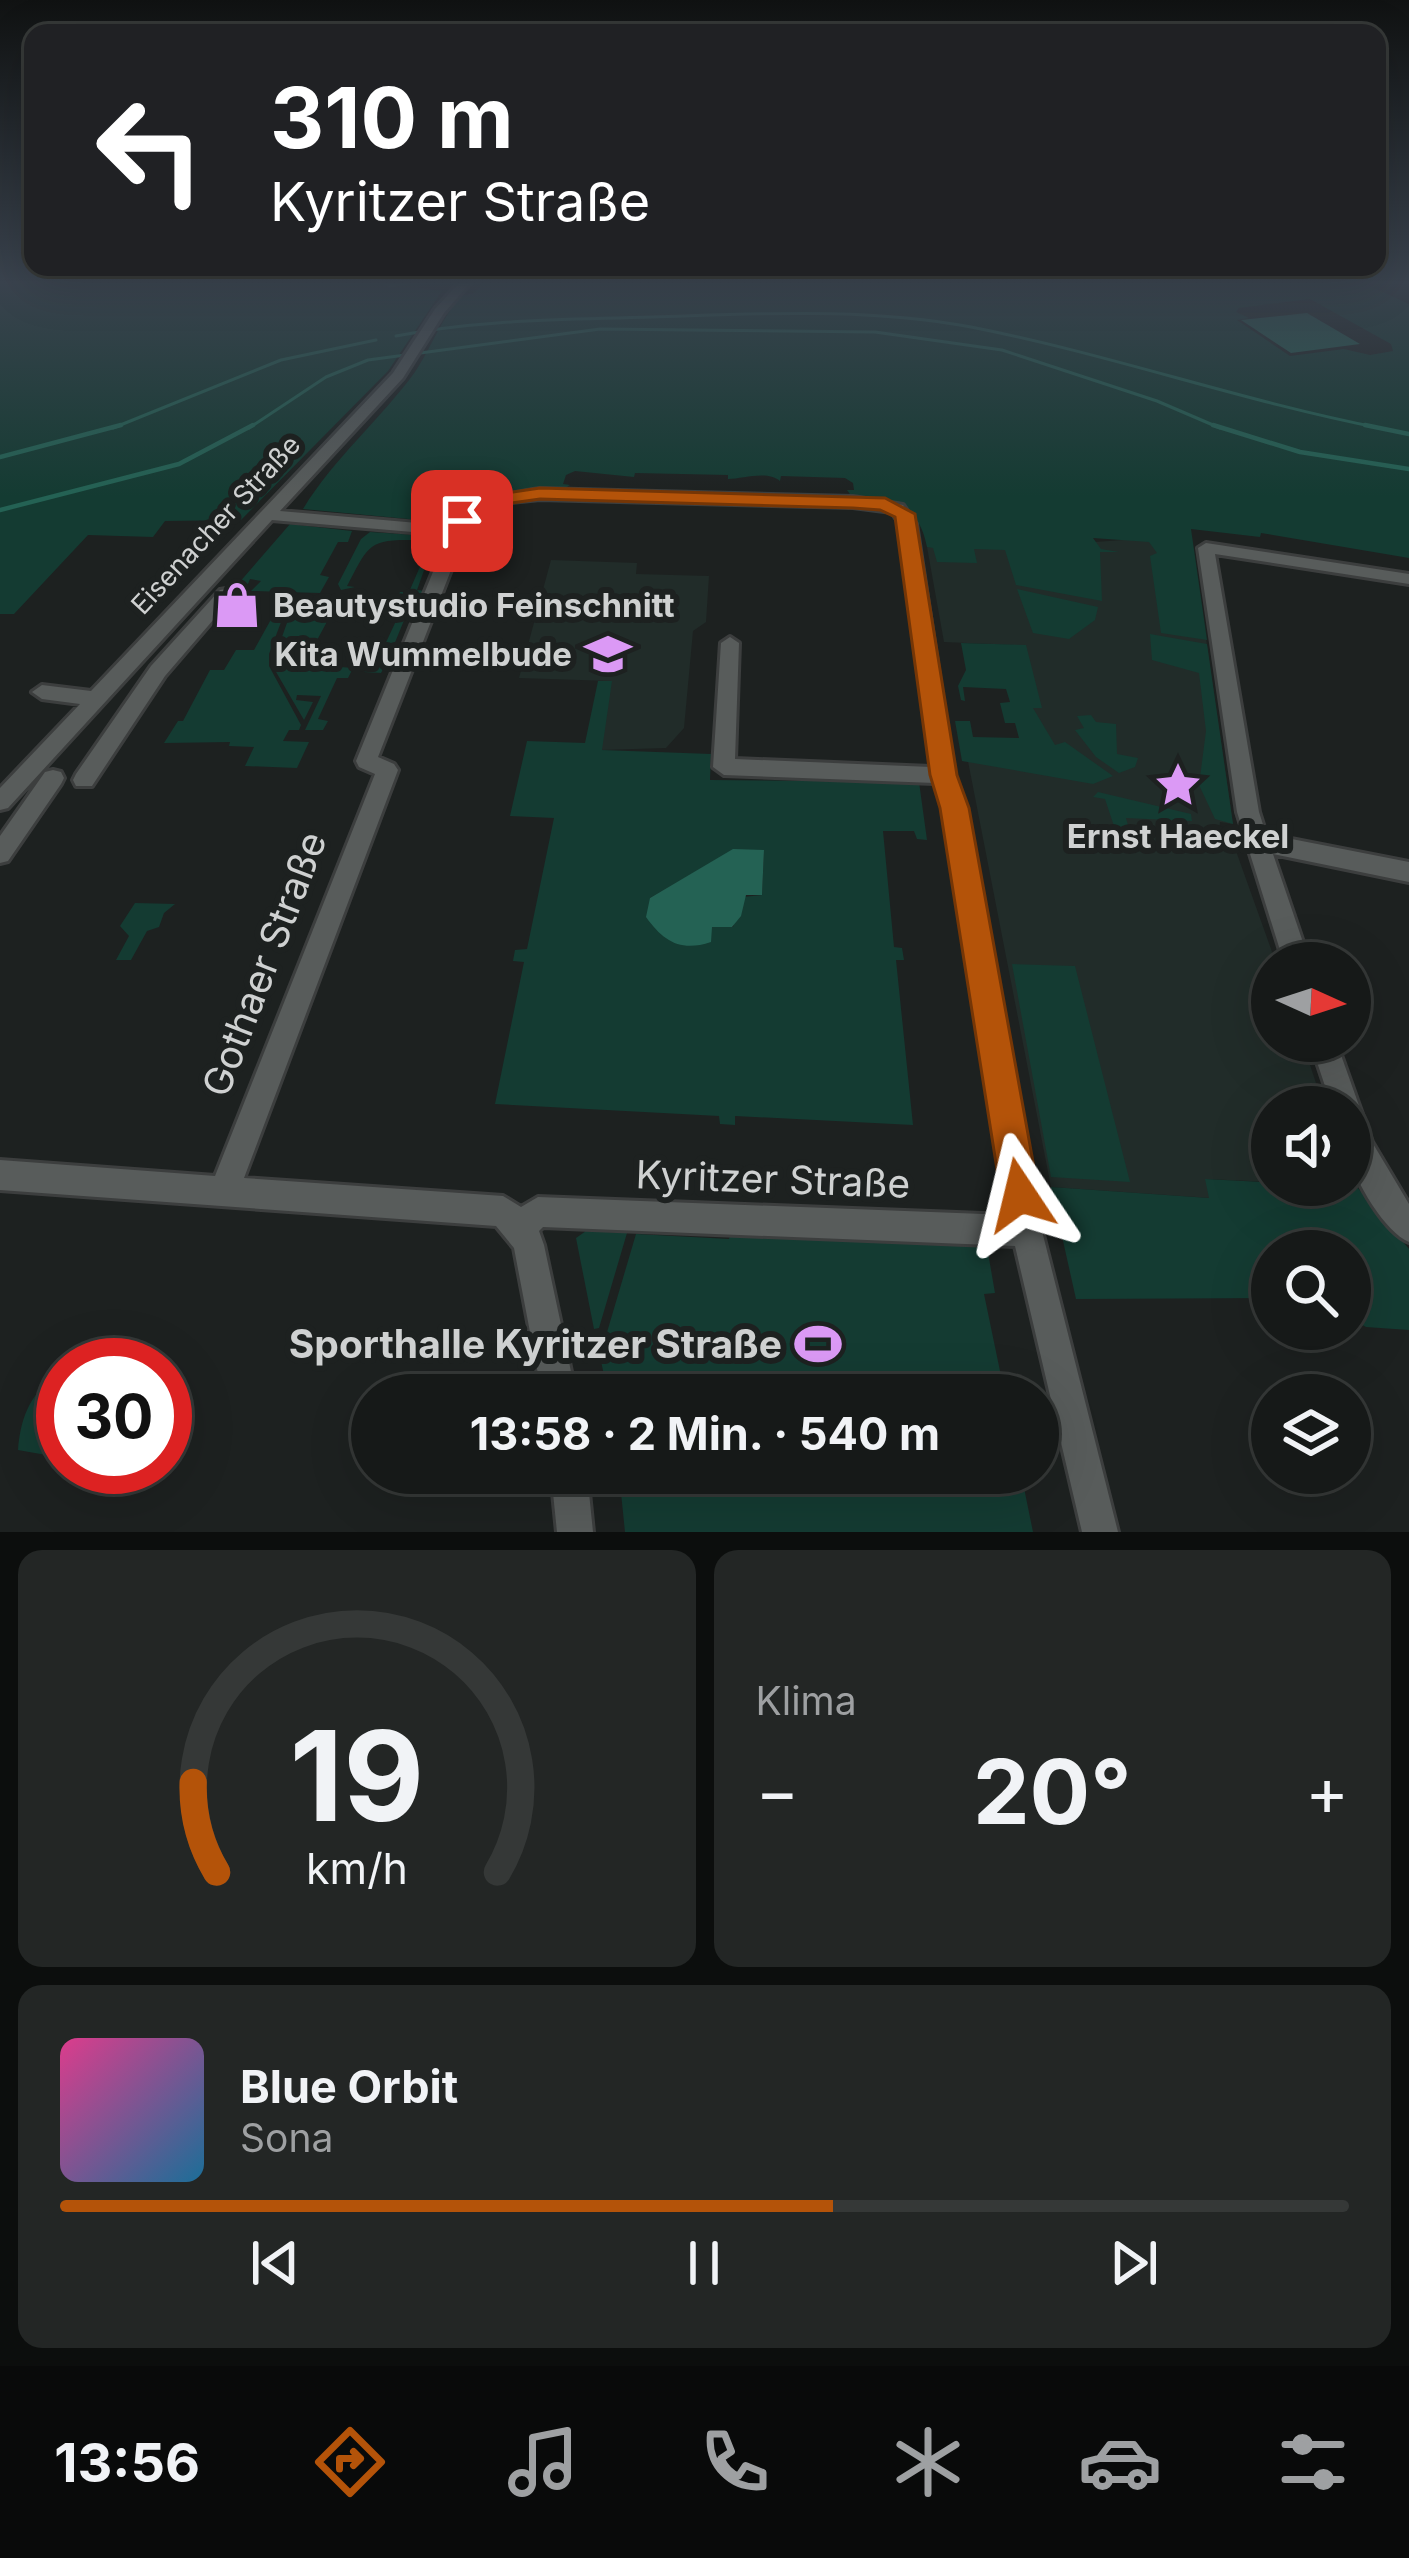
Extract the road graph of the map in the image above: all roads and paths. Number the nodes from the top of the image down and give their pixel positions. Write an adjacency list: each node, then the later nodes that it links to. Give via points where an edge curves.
1 (414, 353): 2 (street, Eisenacher Straße)
2 (268, 515): 3 (street); 8 (street, Eisenacher Straße)
3 (456, 530): 9 (street, via 472,514 523,494 897,508 908,524); 19 (street, Gothaer Straße, via 365,761 387,770)
4 (1409, 579): 13 (street, via 1206,548)
5 (226, 594): 11 (street, Eisenacher Straße, via 158,671)
6 (730, 644): 9 (street, via 724,767)
7 (42, 692): 8 (street)
8 (96, 698): 12 (street, Eisenacher Straße)
9 (944, 775): 22 (street)
10 (53, 778): 14 (street)
11 (84, 780)
12 (0, 802)
13 (1255, 841): 15 (street); 16 (street)
14 (0, 854)
15 (1409, 872)
16 (1290, 942)
17 (1371, 1173): 21 (street)
18 (0, 1175): 19 (street)
19 (225, 1189): 20 (street, via 474,1206 503,1211)
20 (520, 1227): 22 (street, Kyritzer Straße, via 538,1212); 23 (street)
21 (1409, 1227)
22 (1027, 1231): 26 (street)
23 (555, 1374)
24 (571, 1494): 25 (street)
25 (574, 1532)
26 (1100, 1532)

